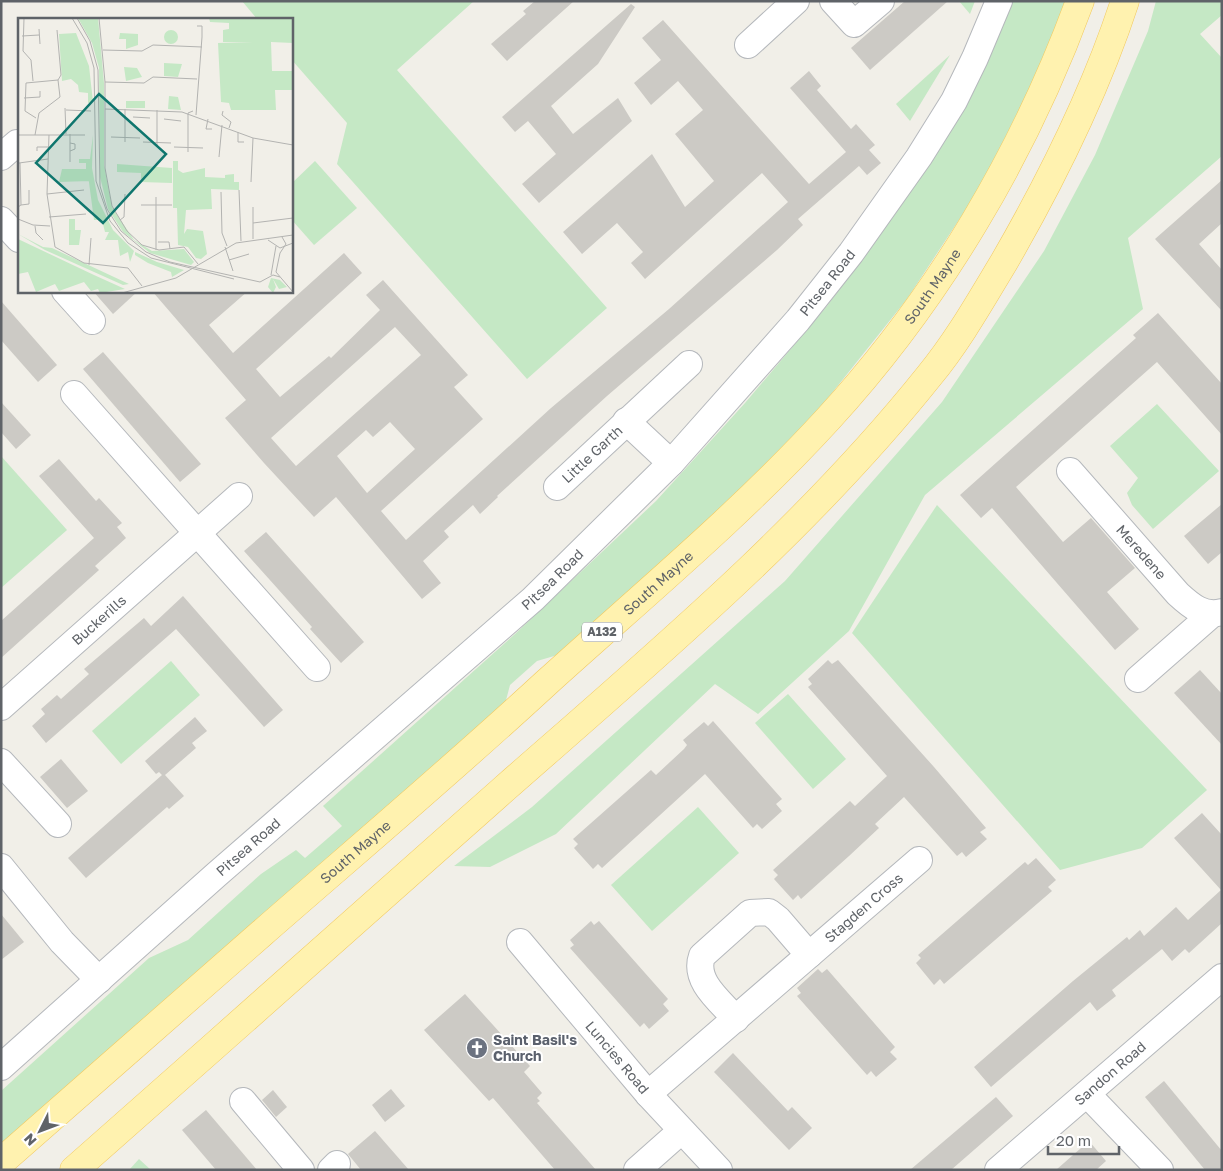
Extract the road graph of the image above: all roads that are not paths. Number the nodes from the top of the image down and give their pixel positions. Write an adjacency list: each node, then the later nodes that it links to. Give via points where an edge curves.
1 (796, 1): 7 (street)
2 (832, 1): 3 (street, via 854,24)
3 (881, 1)
4 (999, 1): 15 (street, Pitsea Road, via 954,101 851,253 798,320)
5 (1080, 1): 38 (main road, South Mayne / A132, via 1048,82 994,190 929,291 829,418 707,538 470,753)
6 (1125, 1): 39 (main road, via 1087,103 1036,206 982,299 932,372 876,439 764,555 643,666)
7 (748, 45)
8 (1, 220): 9 (street)
9 (18, 238)
10 (66, 292): 11 (street)
11 (92, 321)
12 (689, 364): 14 (street, Little Garth)
13 (74, 394): 19 (street)
14 (626, 421): 15 (street, Little Garth); 17 (street, Little Garth)
15 (671, 463): 31 (street, Pitsea Road, via 533,599)
16 (1070, 471): 20 (street, Meredene, via 1178,594 1193,607)
17 (557, 487)
18 (239, 496): 19 (street, Buckerills)
19 (198, 533): 21 (street); 23 (street, Buckerills)
20 (1216, 613): 22 (street)
21 (317, 668)
22 (1138, 679)
23 (1, 707)
24 (1, 762): 25 (street)
25 (58, 824)
26 (919, 860): 29 (street, Stagden Cross)
27 (1, 867): 31 (street, via 62,942)
28 (520, 942): 34 (street, Luncies Road)
29 (809, 955): 32 (street, Stagden Cross); 32 (street, via 769,912 750,913 702,956 699,964 701,979)
30 (1222, 977): 35 (street, Sandon Road)
31 (99, 980): 33 (street, Pitsea Road)
32 (736, 1019): 34 (street, Stagden Cross)
33 (1, 1067)
34 (648, 1094): 37 (street, Luncies Road)
35 (1087, 1094): 43 (street, Sandon Road); 44 (street)
36 (243, 1101): 40 (street)
37 (681, 1131): 41 (street); 42 (street, Luncies Road)
38 (1, 1162)
39 (74, 1170)
40 (301, 1170)
41 (637, 1170)
42 (719, 1170)
43 (998, 1170)
44 (1160, 1170)

